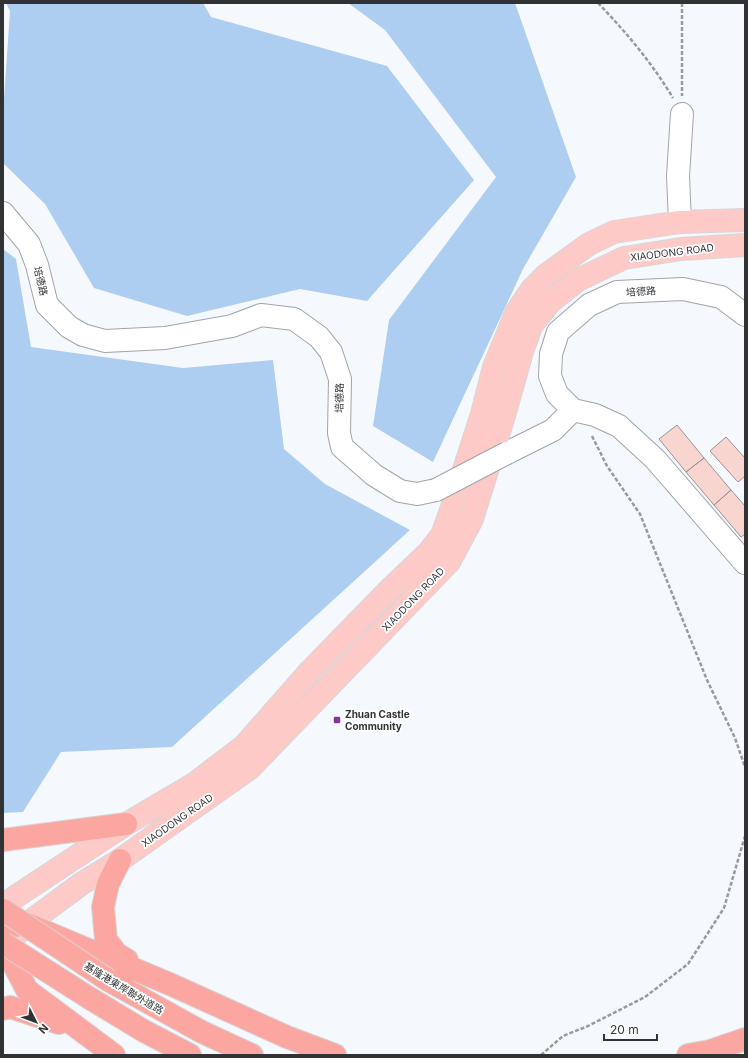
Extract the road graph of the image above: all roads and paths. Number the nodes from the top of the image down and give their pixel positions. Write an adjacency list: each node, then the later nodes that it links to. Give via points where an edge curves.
1 (598, 3): 3 (path, via 655,70)
2 (682, 3): 3 (path)
3 (682, 114): 6 (street, via 678,176)
4 (3, 213): 9 (street, 培德路, bridge, via 29,244 47,305 69,327 83,335 105,341 166,338 232,326 261,315 294,319 319,337 332,352 340,379 339,433 342,447 374,475 400,491 417,494 436,490 553,430)
5 (745, 220): 6 (main road, XIAODONG ROAD)
6 (680, 222): 12 (main road, XIAODONG ROAD, via 614,232 568,257 532,289 516,313 494,367 482,414 442,535 428,553 310,670 244,746 194,784)
7 (745, 245): 15 (main road, XIAODONG ROAD, via 681,249 624,258 578,280 551,301 531,326 472,519 449,562 250,768)
8 (745, 314): 9 (street, 培德路, via 721,297 682,289 617,292 589,305 558,332 551,354 550,376 557,394)
9 (573, 410): 10 (street, via 595,415 619,426 655,459); 11 (path, via 587,426 607,466 640,514)
10 (745, 563)
11 (745, 767)
12 (126, 824): 14 (highway); 16 (main road, XIAODONG ROAD)
13 (745, 836): 27 (path, via 724,908 688,964 645,997 563,1036)
14 (3, 840)
15 (120, 860): 18 (main road, XIAODONG ROAD, via 81,884); 20 (highway, via 108,884 103,908 106,940 117,954)
16 (3, 905)
17 (3, 910): 25 (highway, 基隆港東岸聯外道路, bridge, via 108,980 202,1032)
18 (27, 924): 19 (highway); 20 (highway)
19 (3, 942): 23 (highway, via 27,990); 24 (highway, bridge, via 91,999)
20 (172, 985): 26 (highway, via 287,1037)
21 (3, 1009): 23 (highway, via 10,1007 56,1022)
22 (745, 1039): 28 (highway, via 710,1051)
23 (113, 1055)
24 (190, 1055)
25 (252, 1055)
26 (335, 1055)
27 (540, 1055)
28 (688, 1055)

